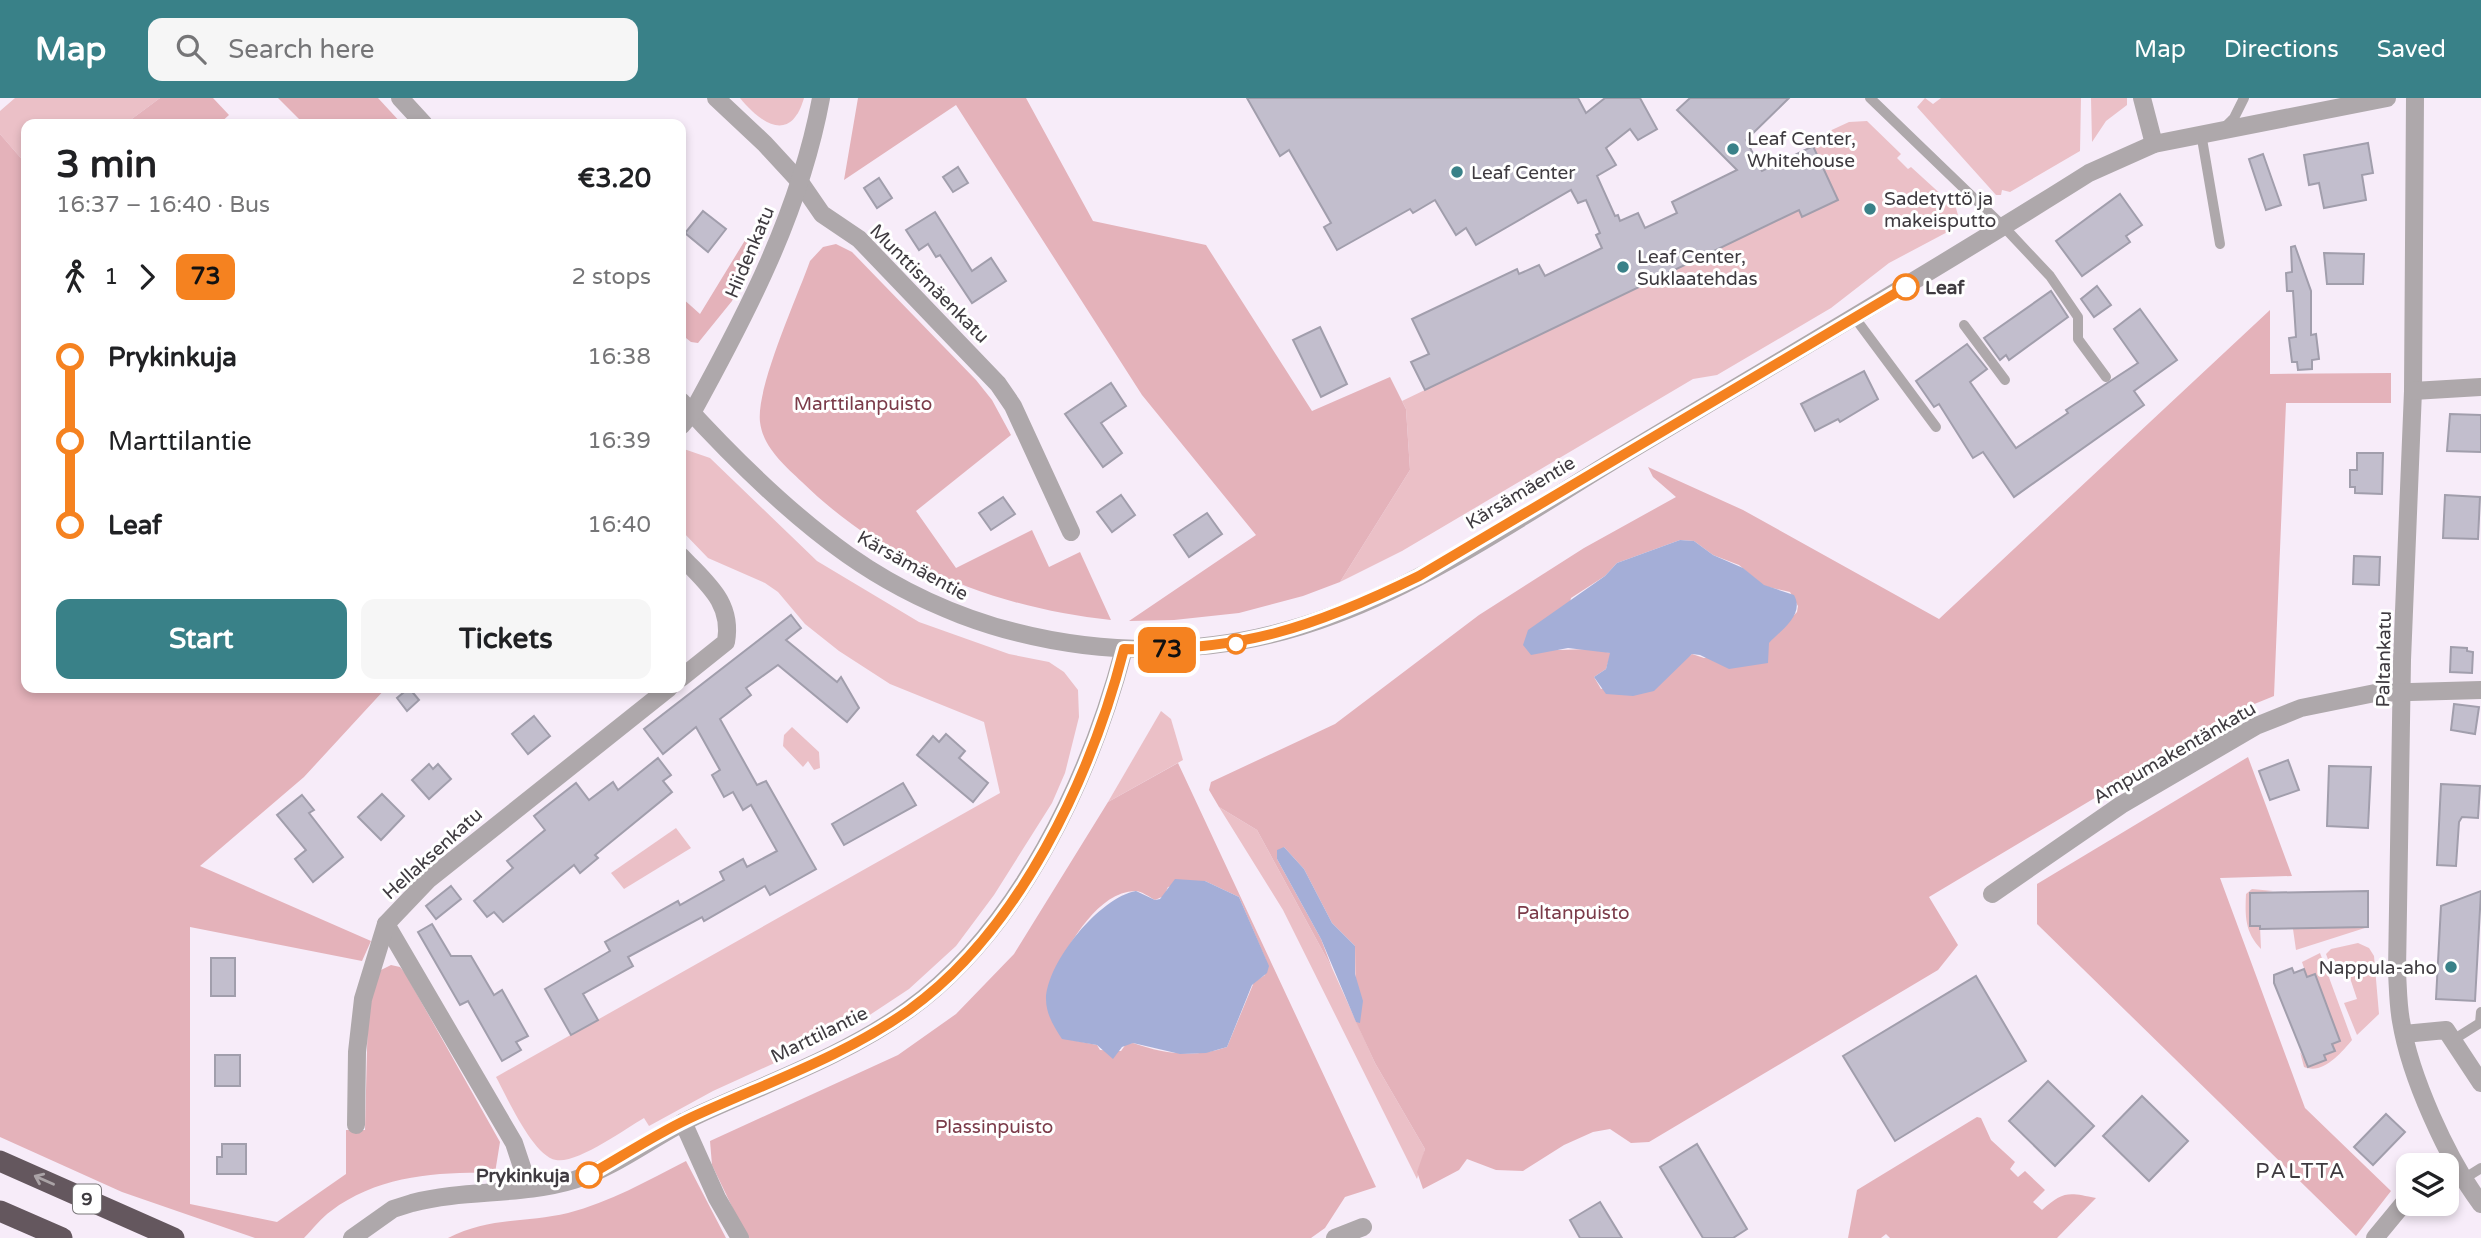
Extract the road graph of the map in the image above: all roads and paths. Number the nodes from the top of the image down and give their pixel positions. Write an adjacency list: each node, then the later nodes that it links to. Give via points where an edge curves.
1 (400, 98): 9 (street)
2 (716, 98): 13 (street, Munttismäenkatu)
3 (821, 98): 13 (street, Hiidenkatu)
4 (1870, 98): 14 (lane)
5 (2142, 98): 12 (street)
6 (2244, 98): 10 (lane)
7 (2387, 98): 10 (street, Kärsämäentie)
8 (2415, 98): 21 (street, Paltankatu)
9 (420, 119)
10 (2224, 128): 11 (street, Kärsämäentie)
11 (2201, 133): 12 (street, Kärsämäentie); 15 (lane)
12 (2154, 144): 14 (street, Kärsämäentie, via 2090,173)
13 (800, 183): 22 (street, Hiidenkatu, via 754,300); 25 (street, Munttismäenkatu, via 822,214 859,239 998,384 1013,406)
14 (2004, 227): 16 (street, Kärsämäentie); 18 (lane, via 2064,296 2078,317 2078,339)
15 (2220, 244)
16 (1856, 318): 24 (lane); 27 (street, Kärsämäentie, via 1419,576 1372,599 1239,643 1192,649)
17 (1964, 325): 19 (lane)
18 (2106, 377)
19 (2005, 380)
20 (2481, 387): 21 (street)
21 (2413, 391): 30 (street, Paltankatu)
22 (686, 411)
23 (686, 416): 27 (street, Kärsämäentie, via 814,530 916,595 948,611 1016,633)
24 (1936, 427)
25 (1071, 532)
26 (686, 562): 28 (street, via 720,600 728,625 726,642)
27 (1124, 649): 38 (street, Marttilantie, via 1100,732 1073,794 1009,904 967,960 907,1011 866,1037)
28 (686, 674)
29 (2481, 690): 30 (street, Ampumakentänkatu)
30 (2403, 692): 32 (street, Ampumakentänkatu, via 2301,708 2256,726 2121,805); 35 (street, Paltankatu, via 2397,972)
31 (663, 693): 33 (street, Hellaksenkatu, via 428,880)
32 (1992, 894)
33 (386, 924): 39 (street, Hellaksenkatu, via 363,999); 45 (street, via 513,1143)
34 (2481, 1012): 36 (lane, via 2480,1023)
35 (2404, 1034): 36 (street, via 2446,1030); 40 (street, Paltankatu)
36 (2453, 1040): 37 (street)
37 (2481, 1083)
38 (683, 1122): 45 (street, Marttilantie, via 589,1175); 53 (street)
39 (356, 1125)
40 (2445, 1153)
41 (0, 1161): 51 (highway, 9, one-way to 41)
42 (2481, 1168): 44 (lane)
43 (2459, 1172): 44 (street, Paltankatu)
44 (2465, 1178): 46 (street, Paltankatu)
45 (529, 1188): 52 (street, Marttilantie, via 412,1203 393,1209)
46 (2481, 1204)
47 (0, 1211): 50 (highway, 9)
48 (2396, 1213): 55 (street)
49 (1363, 1227): 54 (street)
50 (62, 1238)
51 (174, 1238)
52 (352, 1238)
53 (740, 1238)
54 (1335, 1238)
55 (2375, 1238)

